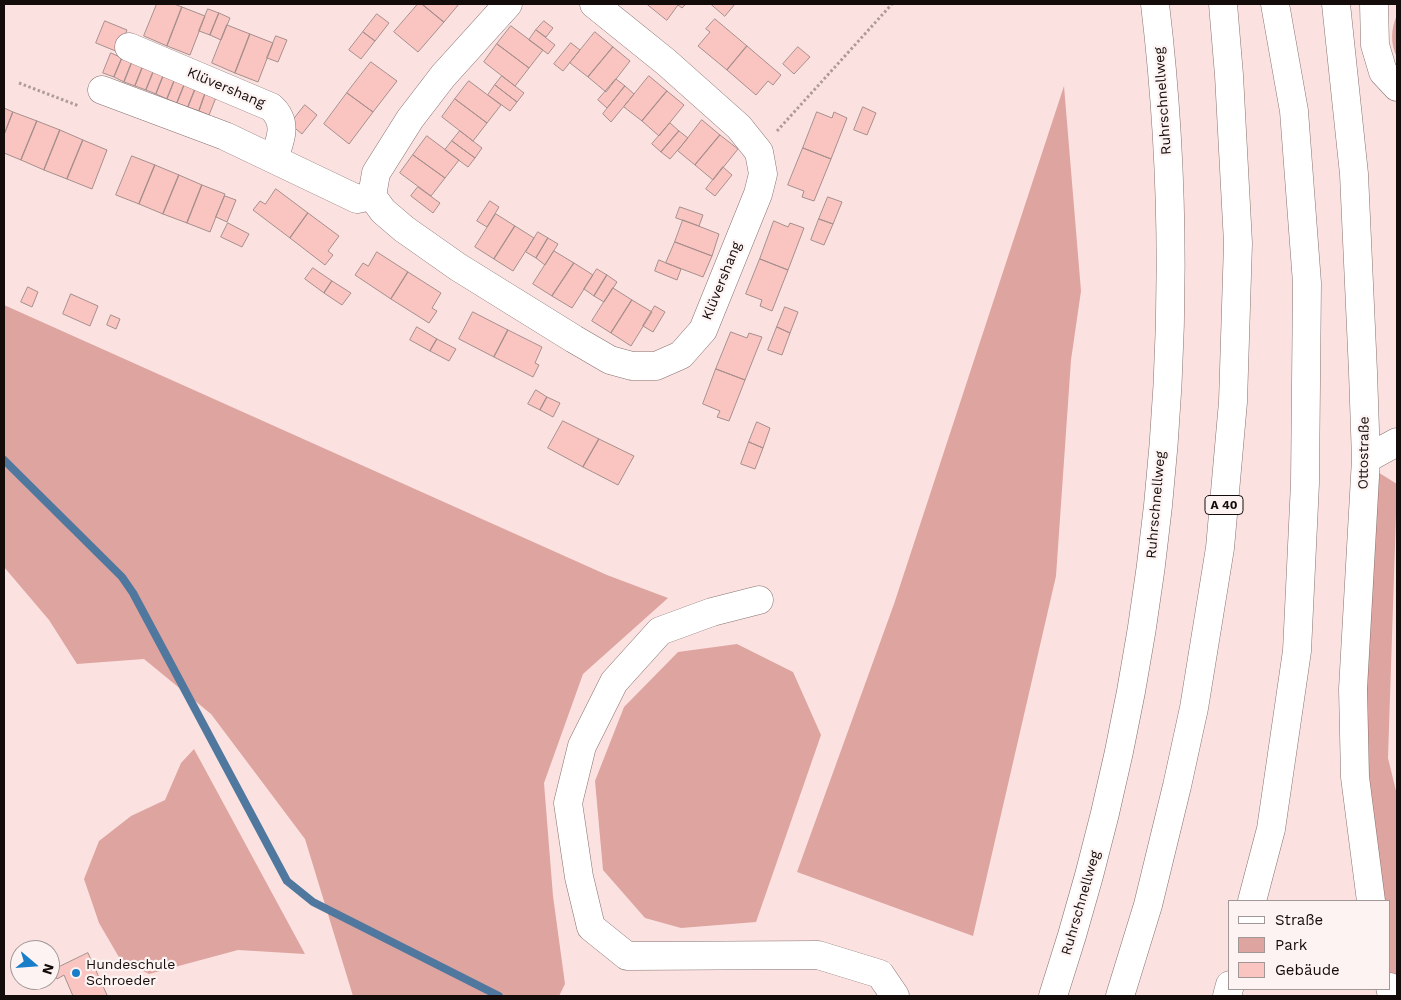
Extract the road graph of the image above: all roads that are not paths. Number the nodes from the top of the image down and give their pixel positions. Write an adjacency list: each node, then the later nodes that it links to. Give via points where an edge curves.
1 (508, 4): 12 (main road, via 443,76 410,119 376,174)
2 (594, 4): 12 (main road, Klüvershang, via 708,98 739,127 759,152 763,174 758,194 703,330 681,355 656,366 632,366 610,360 458,267 404,229 383,211)
3 (1155, 4): 19 (main road, Ruhrschnellweg, via 1164,78 1171,238 1165,405 1153,547 1130,697 1113,776 1093,860)
4 (1223, 4): 20 (main road, A 40, via 1238,243 1233,402 1220,548 1178,786 1148,905)
5 (1275, 4): 16 (main road, via 1294,112 1307,283 1305,482 1297,651 1271,829)
6 (1336, 4): 14 (main road, Ottostraße, via 1354,174)
7 (1374, 4): 9 (main road, via 1375,45 1383,72)
8 (129, 48): 11 (main road, Klüvershang, via 271,107 283,124)
9 (1397, 87)
10 (102, 90): 11 (main road, via 226,136)
11 (274, 158): 12 (main road, via 357,199)
12 (372, 196)
13 (1397, 442): 14 (main road)
14 (1366, 459): 17 (main road, Ottostraße, via 1353,689 1355,777)
15 (759, 600): 18 (main road, via 712,612 660,631 614,682 582,746 568,803 579,877 591,927 627,956 818,955 880,974)
16 (1252, 900)
17 (1371, 900)
18 (895, 996)
19 (1052, 996)
20 (1120, 996)

